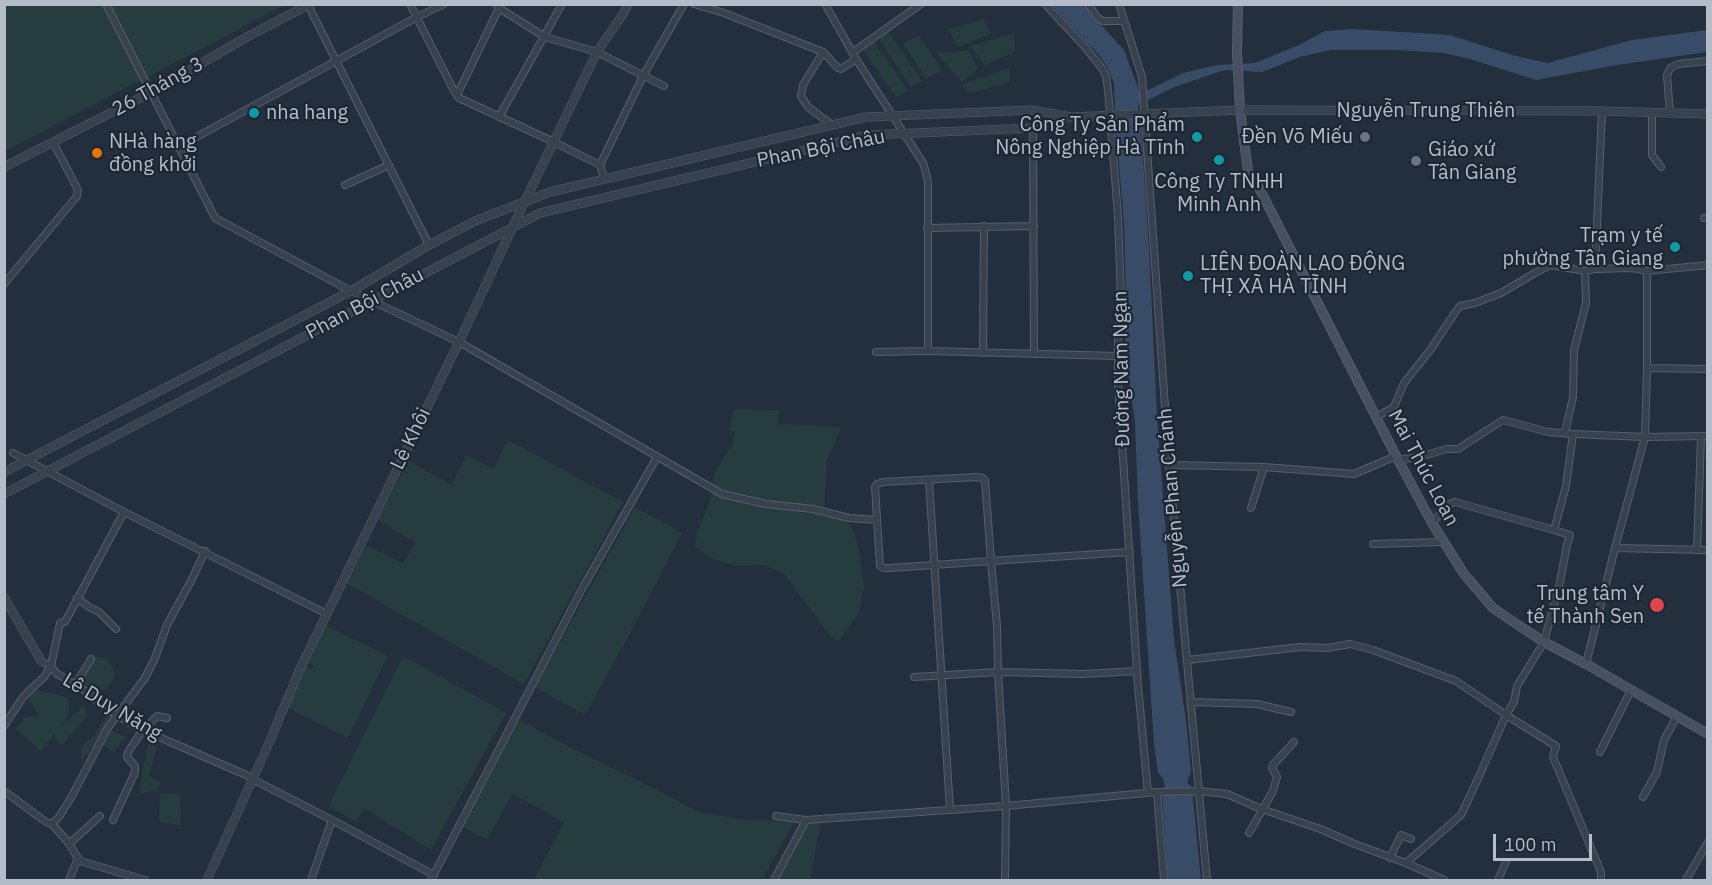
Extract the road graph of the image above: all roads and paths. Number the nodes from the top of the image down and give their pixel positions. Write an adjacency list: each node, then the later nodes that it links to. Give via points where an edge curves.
1 (106, 4): 26 (street)
2 (410, 4): 16 (street)
3 (444, 4): 16 (street)
4 (562, 4): 18 (street)
5 (628, 4): 19 (street, Lê Khôi)
6 (684, 4): 24 (street)
7 (694, 4): 20 (street)
8 (825, 4): 21 (street)
9 (921, 4): 21 (street)
10 (1045, 4): 35 (street, Đường Nam Ngạn, via 1101,67 1106,76)
11 (1089, 4): 17 (street, via 1103,21)
12 (1119, 4): 17 (street, Nguyễn Phan Chánh)
13 (1238, 4): 28 (main road, Mai Thúc Loan)
14 (309, 5): 22 (street); 26 (street, 26 Tháng 3)
15 (497, 6): 18 (street); 27 (street)
16 (417, 17): 22 (street); 27 (street)
17 (1124, 21): 33 (street, Nguyễn Phan Chánh, via 1142,77)
18 (545, 37): 19 (street); 36 (street)
19 (597, 52): 24 (street); 42 (street, Lê Khôi)
20 (823, 52): 21 (street, via 841,69); 38 (street, via 801,96 808,107)
21 (855, 55): 34 (street)
22 (336, 61): 43 (street); 44 (street)
23 (1707, 61): 31 (street, via 1670,68)
24 (643, 76): 25 (street); 45 (street)
25 (664, 86)
26 (150, 93): 41 (street, 26 Tháng 3); 43 (street)
27 (457, 95): 36 (street)
28 (1240, 110): 29 (street, Nguyễn Trung Thiên); 33 (street, Nguyễn Trung Thiên); 71 (main road, Mai Thúc Loan, via 1248,171)
29 (1602, 111): 30 (street, Nguyễn Trung Thiên); 57 (street)
30 (1652, 113): 31 (street, Nguyễn Trung Thiên); 47 (street, via 1652,155)
31 (1670, 113): 32 (street, Nguyễn Trung Thiên)
32 (1707, 114)
33 (1145, 115): 35 (street, Nguyễn Trung Thiên); 80 (street, Nguyễn Phan Chánh)
34 (893, 116): 37 (street, Phan Bội Châu, via 1032,110); 38 (street, Phan Bội Châu); 40 (street)
35 (1110, 116): 37 (street, Nguyễn Trung Thiên); 68 (street, Đường Nam Ngạn, via 1121,300)
36 (499, 117): 42 (street)
37 (1071, 117): 39 (street, Phan Bội Châu)
38 (832, 125): 48 (street, Phan Bội Châu)
39 (1033, 128): 40 (street, Phan Bội Châu); 52 (street)
40 (905, 133): 53 (street, Phan Bội Châu, via 868,135 540,213); 54 (street, via 926,173)
41 (53, 142): 46 (street, 26 Tháng 3); 60 (street, via 78,193)
42 (554, 142): 45 (street); 50 (street, Lê Khôi)
43 (178, 147): 61 (street, via 215,218)
44 (389, 165): 49 (street); 55 (street)
45 (600, 165): 48 (street)
46 (4, 167)
47 (1661, 167)
48 (604, 178): 50 (street, Phan Bội Châu)
49 (345, 185)
50 (524, 203): 53 (street, Lê Khôi); 55 (street, Phan Bội Châu, via 475,221)
51 (984, 226): 52 (street); 54 (street); 66 (street)
52 (1034, 226): 67 (street)
53 (512, 227): 62 (street, Phan Bội Châu); 63 (street, Lê Khôi)
54 (927, 228): 64 (street)
55 (429, 245): 61 (street, Phan Bội Châu)
56 (1707, 265): 59 (street)
57 (1595, 269): 58 (street); 59 (street)
58 (1585, 271): 71 (street, via 1551,265 1501,293 1460,306 1404,383 1394,407); 72 (street, via 1586,303 1574,350 1574,397)
59 (1647, 271): 69 (street)
60 (4, 284)
61 (351, 291): 62 (street); 79 (street, Phan Bội Châu)
62 (372, 301): 63 (street); 82 (street, Phan Bội Châu)
63 (459, 342): 77 (street); 102 (street, Lê Khôi)
64 (928, 351): 65 (street); 66 (street)
65 (876, 352)
66 (983, 352): 67 (street)
67 (1034, 354): 68 (street)
68 (1118, 356): 97 (street, Đường Nam Ngạn)
69 (1647, 368): 70 (street); 74 (street)
70 (1707, 369)
71 (1377, 417): 78 (main road, Mai Thúc Loan)
72 (1564, 433): 73 (street); 78 (street, via 1503,420 1458,449)
73 (1573, 434): 74 (street); 90 (street, via 1566,486)
74 (1645, 437): 75 (street); 93 (street)
75 (1704, 437): 94 (street)
76 (13, 453): 79 (street)
77 (657, 457): 88 (street, via 722,494); 150 (street, via 582,589)
78 (1396, 458): 81 (street, via 1354,474); 89 (main road, Mai Thúc Loan)
79 (27, 460): 82 (street); 83 (street, Phan Bội Châu)
80 (1169, 465): 81 (street); 106 (street, Nguyễn Phan Chánh)
81 (1264, 467): 86 (street)
82 (46, 471): 85 (street, Phan Bội Châu); 87 (street)
83 (4, 472)
84 (930, 480): 88 (street, via 877,484); 98 (street, via 985,480); 99 (street)
85 (4, 494)
86 (1251, 508)
87 (124, 512): 96 (street); 101 (street)
88 (877, 520): 99 (street, via 880,566)
89 (1432, 523): 90 (street, via 1455,502); 91 (main road, Mai Thúc Loan)
90 (1554, 530): 104 (street, via 1570,535)
91 (1443, 542): 92 (street); 104 (main road, Mai Thúc Loan, via 1493,608)
92 (1373, 544)
93 (1615, 548): 94 (street); 108 (street)
94 (1697, 550): 95 (street)
95 (1707, 550)
96 (205, 552): 102 (street); 119 (street, via 145,678)
97 (1130, 552): 98 (street); 110 (street, Đường Nam Ngạn)
98 (991, 561): 99 (street); 111 (street)
99 (935, 565): 112 (street)
100 (4, 597): 107 (street, Lê Duy Năng)
101 (78, 598): 103 (street); 109 (street, via 65,622 60,623)
102 (327, 614): 127 (street, Lê Khôi)
103 (116, 629)
104 (1544, 642): 108 (main road, Mai Thúc Loan); 118 (street, via 1517,686)
105 (91, 659): 114 (street)
106 (1187, 660): 116 (street, Nguyễn Phan Chánh); 118 (street, via 1350,644 1456,681)
107 (41, 661): 109 (street, Lê Duy Năng)
108 (1586, 664): 115 (main road, Mai Thúc Loan)
109 (51, 666): 114 (street, Lê Duy Năng); 122 (street)
110 (1137, 671): 111 (street); 131 (street, Đường Nam Ngạn)
111 (998, 672): 112 (street); 133 (street)
112 (943, 675): 113 (street); 135 (street)
113 (914, 677)
114 (75, 685): 119 (street, Lê Duy Năng)
115 (1631, 690): 120 (main road, Mai Thúc Loan); 126 (street)
116 (1191, 702): 117 (street, via 1257,704); 128 (street, Nguyễn Phan Chánh)
117 (1291, 712)
118 (1506, 715): 149 (street, via 1461,815); 161 (street, via 1556,746 1553,757)
119 (118, 716): 123 (street, Lê Duy Năng); 141 (street)
120 (1677, 716): 124 (main road, Mai Thúc Loan); 132 (street, via 1664,741 1658,772)
121 (167, 718): 123 (street, via 157,716)
122 (4, 726)
123 (143, 730): 127 (street, Lê Duy Năng); 139 (street, via 128,752 135,772)
124 (1707, 734)
125 (1294, 742): 134 (street, via 1273,765 1277,781)
126 (1600, 752)
127 (253, 778): 138 (street, Lê Duy Năng); 153 (street, Lê Khôi)
128 (1196, 791): 130 (street); 134 (street, via 1227,794); 158 (street, Nguyễn Phan Chánh)
129 (4, 792): 141 (street)
130 (1159, 792): 131 (street); 157 (street)
131 (1148, 793): 133 (street)
132 (1643, 797)
133 (1006, 806): 135 (street); 156 (street)
134 (1263, 809): 142 (street); 147 (street)
135 (950, 810): 140 (street)
136 (100, 816): 145 (street)
137 (776, 816): 140 (street)
138 (332, 819): 150 (street, Lê Duy Năng); 154 (street)
139 (113, 820)
140 (806, 820): 155 (street)
141 (52, 824): 145 (street)
142 (1249, 833)
143 (1411, 839): 147 (street, via 1401,835)
144 (1707, 842): 162 (street)
145 (69, 844): 146 (street)
146 (78, 858): 151 (street); 152 (street)
147 (1390, 858): 149 (street)
148 (1506, 862): 160 (street)
149 (1406, 863): 159 (street)
150 (432, 878)
151 (69, 880)
152 (145, 880)
153 (207, 880)
154 (311, 880)
155 (774, 880)
156 (1005, 880)
157 (1164, 880)
158 (1207, 880)
159 (1444, 880)
160 (1498, 880)
161 (1601, 880)
162 (1686, 880)

